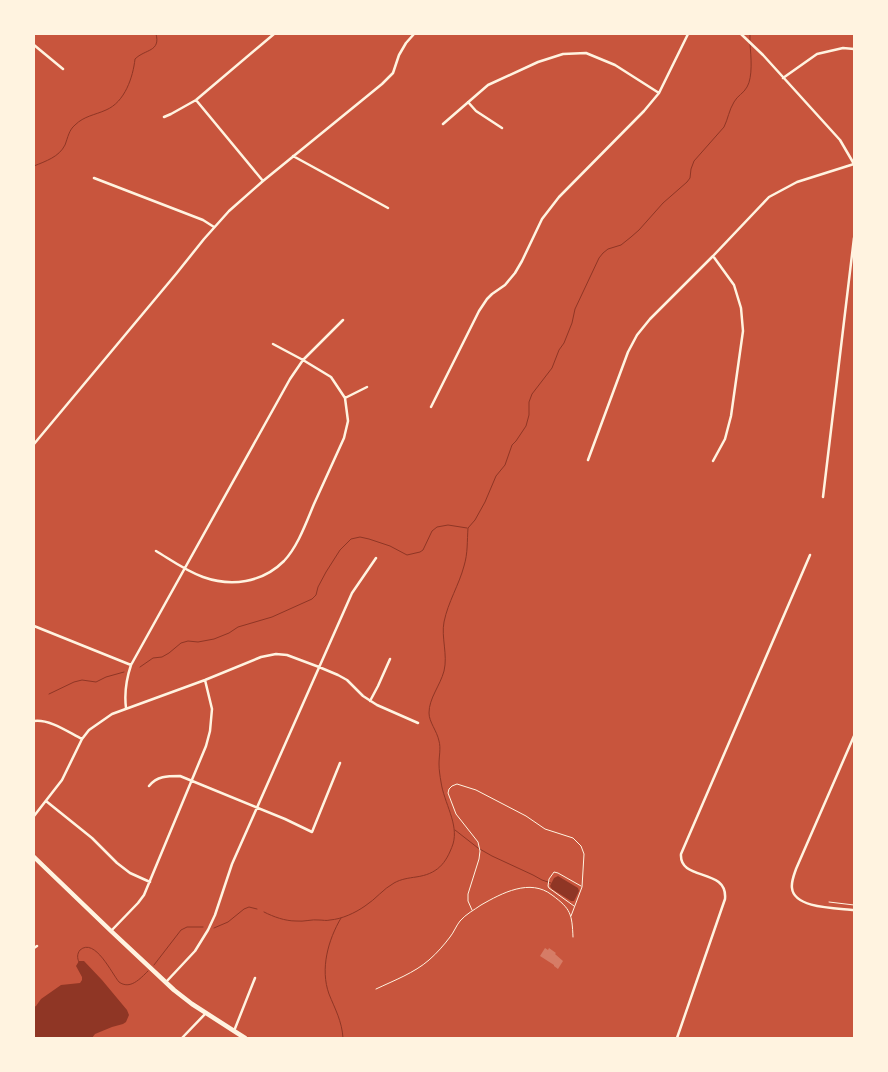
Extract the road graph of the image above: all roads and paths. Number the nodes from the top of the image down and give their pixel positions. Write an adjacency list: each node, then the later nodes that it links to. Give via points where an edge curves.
1 (274, 34): 10 (street)
2 (414, 34): 15 (street, via 399,56 393,73)
3 (688, 34): 9 (street)
4 (741, 34): 8 (street)
5 (34, 45): 7 (street)
6 (854, 49): 8 (street, via 817,54)
7 (63, 69)
8 (783, 78): 16 (street, via 840,140)
9 (659, 92): 11 (street, via 608,62 586,53 570,53 538,62 488,85); 28 (street, via 542,219 515,273 491,294 479,311)
10 (196, 100): 12 (street); 18 (street)
11 (468, 102): 13 (street); 14 (street)
12 (164, 117)
13 (443, 124)
14 (502, 128)
15 (293, 156): 18 (street); 19 (street)
16 (854, 164): 22 (street, via 796,182 769,197)
17 (94, 178): 20 (street)
18 (263, 181): 20 (street)
19 (388, 208)
20 (214, 227): 29 (street)
21 (854, 238): 32 (street)
22 (714, 256): 30 (street, via 637,335); 31 (street, via 734,285 743,331 731,416 725,439)
23 (343, 320): 25 (street)
24 (273, 344): 25 (street)
25 (304, 360): 27 (street, via 330,377); 36 (street)
26 (367, 387): 27 (street)
27 (345, 398): 36 (street, via 348,421 344,438 296,544 284,561 268,573 246,582 202,577)
28 (431, 407)
29 (34, 444)
30 (588, 460)
31 (714, 461)
32 (823, 496)
33 (156, 551): 36 (street)
34 (810, 555): 72 (street, via 681,854 685,868 722,886 725,899)
35 (376, 558): 40 (street, via 352,593)
36 (185, 568): 39 (street)
37 (34, 626): 39 (street)
38 (390, 659): 42 (street)
39 (131, 665): 43 (street, via 126,678)
40 (319, 667): 41 (street, via 276,654); 42 (street, via 346,680); 52 (street)
41 (205, 680): 43 (street); 49 (street, via 212,709 210,731)
42 (370, 701): 45 (street)
43 (126, 708): 47 (street, via 89,730)
44 (34, 721): 47 (street, via 41,720)
45 (418, 723)
46 (854, 736): 61 (street, via 796,868 791,888 805,903)
47 (82, 739): 51 (street, via 62,780)
48 (340, 763): 52 (street, via 312,832)
49 (192, 780): 50 (street, via 165,776); 52 (street); 55 (street)
50 (149, 786)
51 (46, 801): 53 (street); 55 (street, via 92,838 117,864)
52 (256, 808): 66 (street, via 208,930)
53 (34, 816)
54 (34, 857): 63 (main road)
55 (150, 882): 63 (street, via 138,903)
56 (582, 887): 59 (path); 59 (path, via 554,872 549,879 549,888); 60 (path, via 584,854 573,838 545,829 476,790 457,784 448,793 456,814 478,842 480,851 468,894)
57 (830, 902): 58 (path)
58 (854, 905)
59 (574, 906): 62 (path)
60 (472, 910): 62 (path, via 505,892 535,888 550,893 566,906); 67 (path, via 429,960 407,975)
61 (854, 910)
62 (571, 916): 64 (path)
63 (111, 931): 66 (main road)
64 (573, 937)
65 (255, 978): 69 (street)
66 (166, 982): 68 (main road)
67 (376, 989)
68 (206, 1013): 69 (main road); 70 (street)
69 (234, 1031): 71 (main road)
70 (182, 1038)
71 (245, 1038)
72 (677, 1038)

